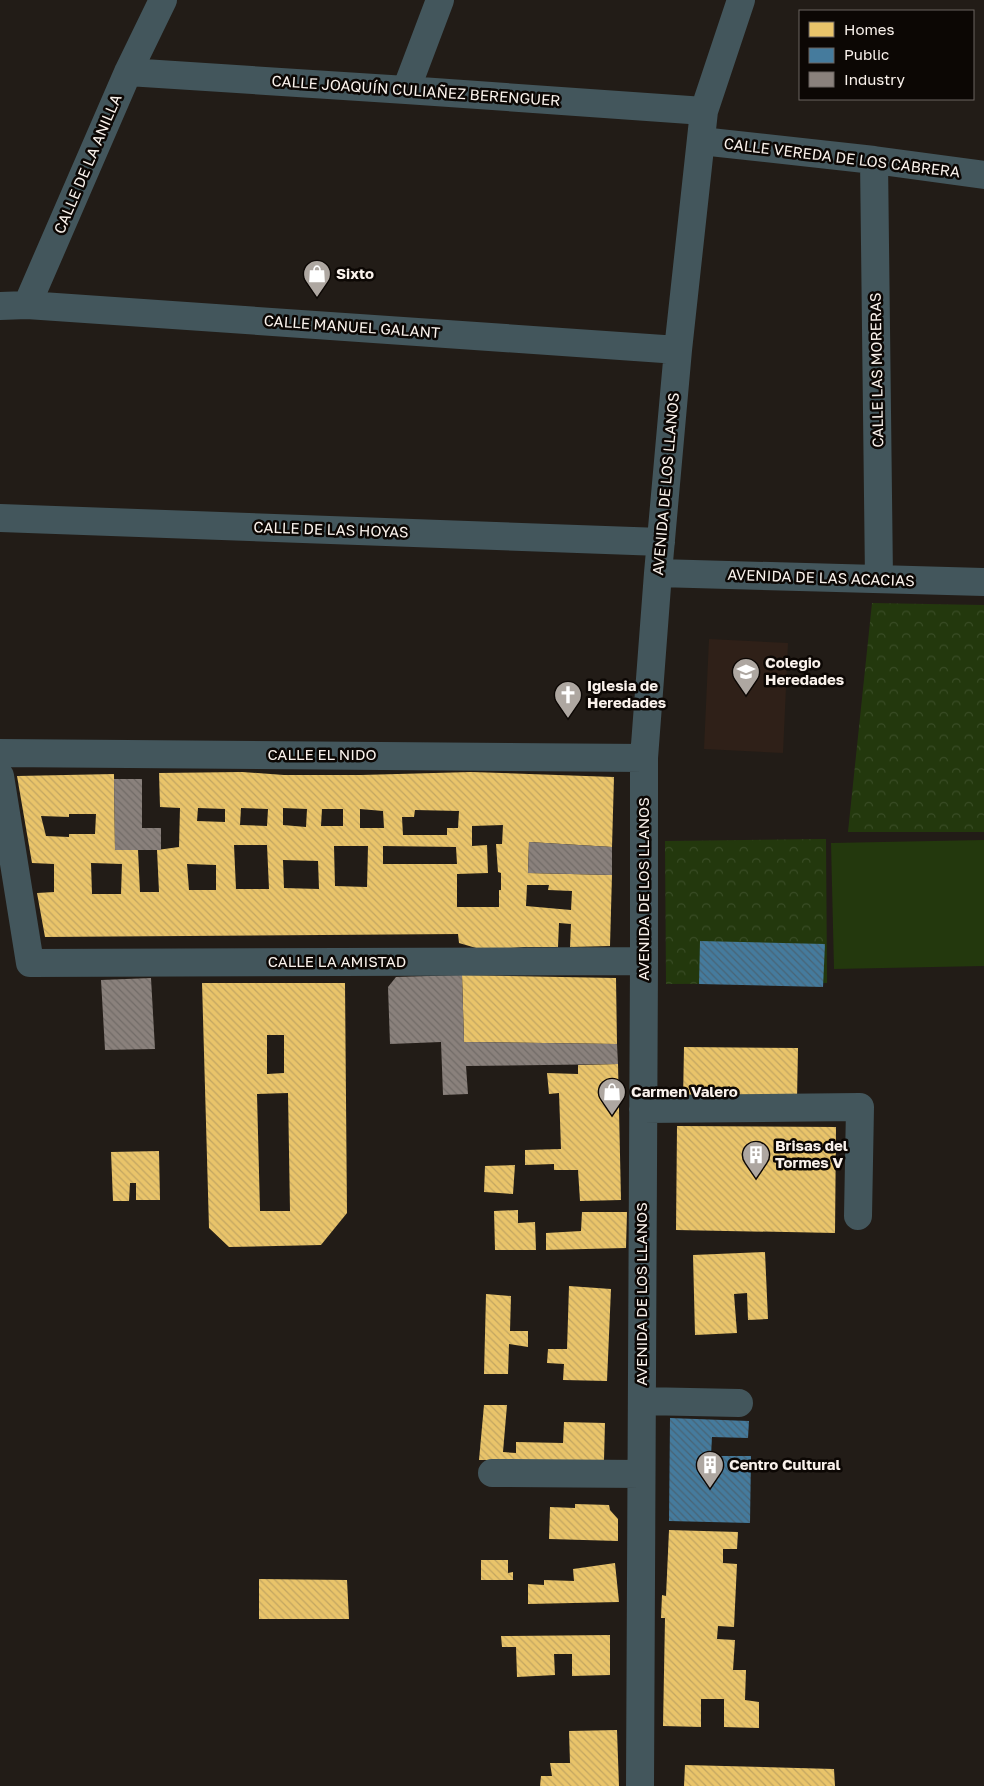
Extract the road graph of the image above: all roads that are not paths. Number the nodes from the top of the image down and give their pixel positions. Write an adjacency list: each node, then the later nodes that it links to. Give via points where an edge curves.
1 (163, 0): 4 (street, CALLE DE LA ANILLA)
2 (440, 0): 5 (street)
3 (741, 0): 6 (street, AVENIDA DE LOS LLANOS)
4 (128, 72): 5 (street, CALLE JOAQUÍN CULIAÑEZ BERENGUER); 10 (street, CALLE DE LA ANILLA)
5 (406, 90): 6 (street, CALLE JOAQUÍN CULIAÑEZ BERENGUER)
6 (704, 111): 7 (street, AVENIDA DE LOS LLANOS)
7 (701, 141): 8 (street, CALLE VEREDA DE LOS CABRERA); 12 (street, AVENIDA DE LOS LLANOS)
8 (874, 160): 9 (street, CALLE VEREDA DE LOS CABRERA); 16 (street, CALLE LAS MORERAS)
9 (984, 176)
10 (27, 305): 11 (street); 12 (street, CALLE MANUEL GALANT)
11 (0, 306)
12 (678, 350): 14 (street, AVENIDA DE LOS LLANOS)
13 (0, 518): 14 (street, CALLE DE LAS HOYAS)
14 (661, 542): 15 (street, AVENIDA DE LOS LLANOS)
15 (658, 573): 16 (street, AVENIDA DE LAS ACACIAS); 19 (street, AVENIDA DE LOS LLANOS)
16 (879, 579): 17 (street, AVENIDA DE LAS ACACIAS)
17 (984, 582)
18 (0, 753): 19 (street, CALLE EL NIDO)
19 (644, 758): 21 (street, AVENIDA DE LOS LLANOS)
20 (0, 776): 21 (street, CALLE LA AMISTAD, via 30,963)
21 (644, 961): 22 (street, AVENIDA DE LOS LLANOS)
22 (643, 1109): 23 (street, via 860,1107); 24 (street, AVENIDA DE LOS LLANOS)
23 (858, 1216)
24 (642, 1401): 25 (street); 27 (street, AVENIDA DE LOS LLANOS)
25 (739, 1403)
26 (492, 1473): 27 (street)
27 (641, 1474): 28 (street, AVENIDA DE LOS LLANOS)
28 (640, 1786)

